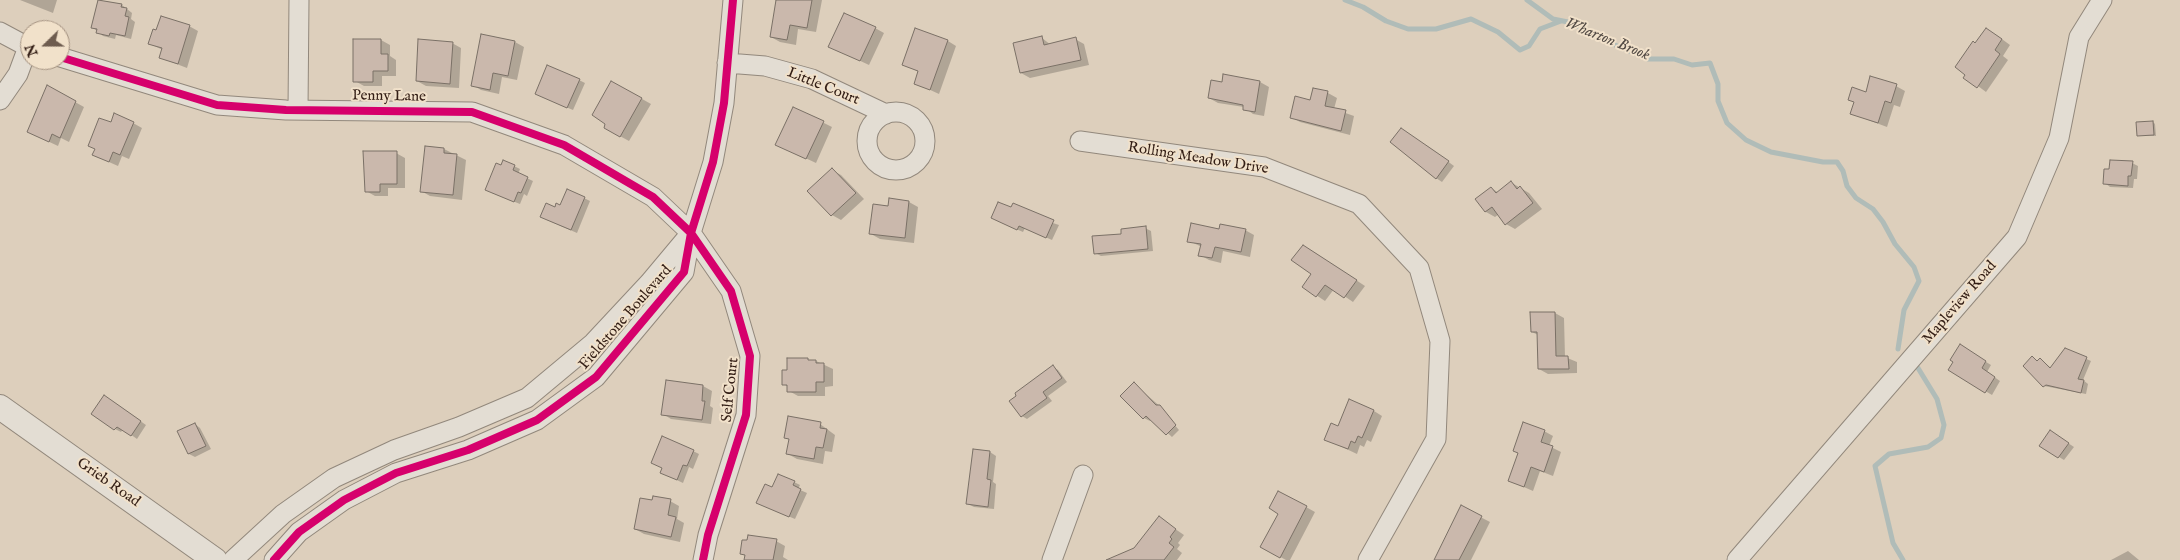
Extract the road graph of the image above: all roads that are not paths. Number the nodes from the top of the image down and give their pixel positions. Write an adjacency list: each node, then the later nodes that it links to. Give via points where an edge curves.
1 (299, 0): 10 (street)
2 (733, 0): 7 (street, Fieldstone Boulevard)
3 (2102, 0): 22 (street, Mapleview Road, via 2080,37 2059,138 2018,237)
4 (0, 32): 5 (street)
5 (20, 42)
6 (70, 60): 10 (street, Penny Lane, via 216,106)
7 (727, 63): 11 (street, Little Court, via 765,66 812,79); 13 (street, Fieldstone Boulevard, via 724,103 713,162)
8 (20, 69): 9 (street)
9 (0, 100)
10 (298, 110): 13 (street, Penny Lane, via 472,112 564,145 653,197)
11 (886, 114)
12 (1080, 141): 21 (street, Rolling Meadow Drive, via 1264,167 1359,204 1419,268 1440,341 1436,439)
13 (691, 233): 17 (street, Fieldstone Boulevard, via 593,343 527,398 394,450 334,478 283,514); 18 (street, Fieldstone Boulevard, via 684,272 596,377 537,420 468,450 396,473 344,500 299,532); 19 (street, Self Court, via 731,291 750,356 746,415 708,535)
14 (0, 407): 16 (street, Grieb Road)
15 (1084, 475): 20 (street)
16 (215, 560)
17 (233, 560)
18 (274, 560)
19 (704, 560)
20 (1052, 560)
21 (1368, 560)
22 (1736, 560)

